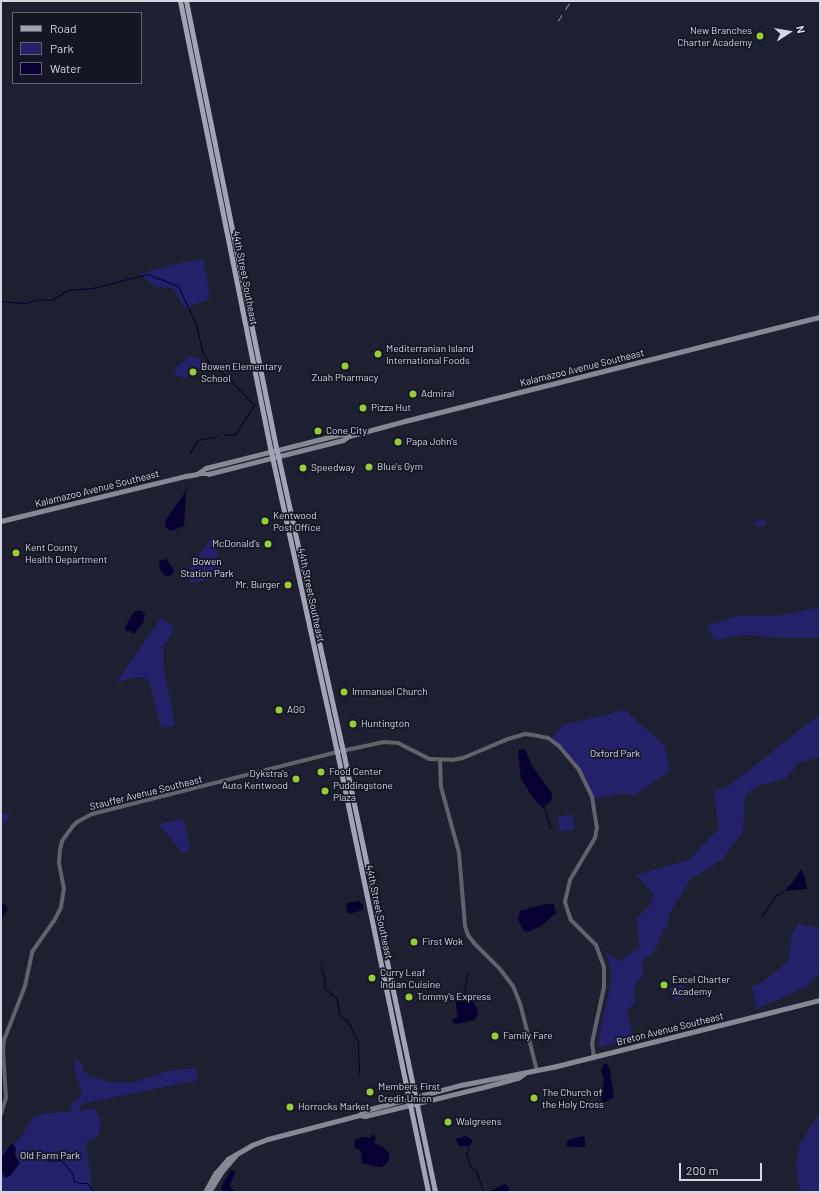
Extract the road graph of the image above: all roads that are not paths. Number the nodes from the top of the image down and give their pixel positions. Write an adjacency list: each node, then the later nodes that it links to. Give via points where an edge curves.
1 (181, 1): 2 (main road); 3 (main road, 44th Street Southeast)
2 (186, 2): 4 (main road, 44th Street Southeast)
3 (186, 29): 4 (main road); 5 (main road, 44th Street Southeast)
4 (194, 37): 6 (main road, 44th Street Southeast)
5 (213, 162): 6 (main road); 7 (main road, 44th Street Southeast)
6 (221, 170): 8 (main road, 44th Street Southeast)
7 (223, 213): 8 (main road); 9 (main road, 44th Street Southeast)
8 (231, 219): 10 (main road, 44th Street Southeast)
9 (227, 233): 10 (main road, via 232,235); 11 (main road, 44th Street Southeast)
10 (235, 241): 12 (main road, 44th Street Southeast)
11 (239, 292): 12 (main road); 14 (main road, 44th Street Southeast)
12 (246, 298): 15 (main road, 44th Street Southeast)
13 (820, 317): 21 (main road, Kalamazoo Avenue Southeast)
14 (249, 342): 15 (main road); 16 (main road, 44th Street Southeast)
15 (256, 348): 17 (main road, 44th Street Southeast)
16 (251, 352): 17 (main road); 18 (main road, 44th Street Southeast)
17 (259, 359): 19 (main road, 44th Street Southeast)
18 (259, 390): 19 (main road); 24 (main road, 44th Street Southeast)
19 (266, 396): 23 (main road, 44th Street Southeast)
20 (336, 435): 21 (main road, Kalamazoo Avenue Southeast); 22 (main road, via 337,438); 23 (main road, Kalamazoo Avenue Southeast)
21 (349, 436): 22 (main road, Kalamazoo Avenue Southeast)
22 (331, 443): 23 (main road, Kalamazoo Avenue Southeast)
23 (277, 454): 24 (main road, Kalamazoo Avenue Southeast); 30 (main road, 44th Street Southeast)
24 (271, 455): 25 (main road, Kalamazoo Avenue Southeast); 26 (main road, Kalamazoo Avenue Southeast); 29 (main road, 44th Street Southeast)
25 (220, 464): 26 (main road, via 213,468); 27 (main road, Kalamazoo Avenue Southeast)
26 (213, 473): 27 (main road, Kalamazoo Avenue Southeast)
27 (197, 474): 28 (main road, Kalamazoo Avenue Southeast)
28 (1, 522)
29 (291, 545): 30 (main road); 31 (main road, 44th Street Southeast)
30 (299, 551): 32 (main road, 44th Street Southeast)
31 (295, 562): 32 (main road); 33 (main road, 44th Street Southeast)
32 (303, 571): 34 (main road, 44th Street Southeast)
33 (312, 640): 34 (main road); 35 (main road, 44th Street Southeast)
34 (320, 647): 36 (main road, 44th Street Southeast)
35 (321, 682): 36 (main road, via 327,686); 38 (main road, 44th Street Southeast)
36 (332, 701): 37 (main road, 44th Street Southeast)
37 (343, 751): 38 (street, Stauffer Avenue Southeast); 39 (street, Stauffer Avenue Southeast, via 392,742 421,756); 41 (main road, 44th Street Southeast)
38 (337, 752): 40 (main road, 44th Street Southeast); 65 (street, Stauffer Avenue Southeast, via 92,814 72,827 62,840 60,850 59,863 64,889 60,909 32,952 25,986 4,1040 6,1098)
39 (440, 760): 55 (street, Stauffer Avenue Southeast, via 463,758 508,739 524,734 533,735 548,738 560,746 580,770 589,787 596,813 595,838 570,880 565,902 571,920 596,945 604,967 604,987 592,1043); 56 (street, via 441,787 455,834 462,873 465,926 474,943 513,986 520,1003)
40 (349, 809): 41 (main road); 42 (main road, 44th Street Southeast)
41 (356, 812): 43 (main road, 44th Street Southeast)
42 (351, 822): 43 (main road, via 356,822); 44 (main road, 44th Street Southeast)
43 (359, 826): 45 (main road, 44th Street Southeast)
44 (354, 834): 45 (main road, via 360,853); 46 (main road, 44th Street Southeast)
45 (365, 856): 47 (main road, 44th Street Southeast)
46 (371, 914): 47 (main road); 48 (main road, 44th Street Southeast)
47 (379, 921): 49 (main road, 44th Street Southeast)
48 (378, 950): 49 (main road, via 383,951); 51 (main road, 44th Street Southeast)
49 (387, 959): 52 (main road, 44th Street Southeast)
50 (820, 1000): 55 (main road, Breton Avenue Southeast)
51 (394, 1026): 52 (main road); 53 (main road, 44th Street Southeast)
52 (402, 1032): 54 (main road, 44th Street Southeast)
53 (396, 1035): 54 (main road); 62 (main road, 44th Street Southeast)
54 (404, 1042): 62 (main road, 44th Street Southeast)
55 (594, 1057): 56 (main road, Breton Avenue Southeast)
56 (537, 1071): 57 (main road, Breton Avenue Southeast)
57 (524, 1074): 58 (main road, Breton Avenue Southeast); 60 (main road, Breton Avenue Southeast, via 518,1078)
58 (498, 1077): 59 (main road, Breton Avenue Southeast); 60 (main road, via 481,1084)
59 (470, 1083): 61 (main road, via 469,1088); 62 (main road, Breton Avenue Southeast)
60 (478, 1088): 61 (main road, Breton Avenue Southeast)
61 (460, 1093): 63 (main road, Breton Avenue Southeast)
62 (413, 1098): 63 (main road, 44th Street Southeast); 64 (main road, Breton Avenue Southeast)
63 (414, 1104): 66 (main road, Breton Avenue Southeast); 69 (main road, 44th Street Southeast); 70 (main road, 44th Street Southeast)
64 (381, 1106): 66 (main road); 67 (main road, Breton Avenue Southeast, via 363,1111)
65 (1, 1114)
66 (372, 1114): 67 (main road, Breton Avenue Southeast)
67 (360, 1115): 68 (main road, Breton Avenue Southeast, via 269,1138)
68 (238, 1152): 73 (main road, Breton Avenue Southeast, via 220,1168); 74 (main road, Breton Avenue Southeast)
69 (423, 1166): 70 (main road); 71 (main road, 44th Street Southeast)
70 (431, 1171): 72 (main road, 44th Street Southeast)
71 (426, 1179): 72 (main road); 75 (main road, 44th Street Southeast)
72 (433, 1185): 76 (main road, 44th Street Southeast)
73 (205, 1192)
74 (209, 1192)
75 (428, 1192)
76 (435, 1192)

